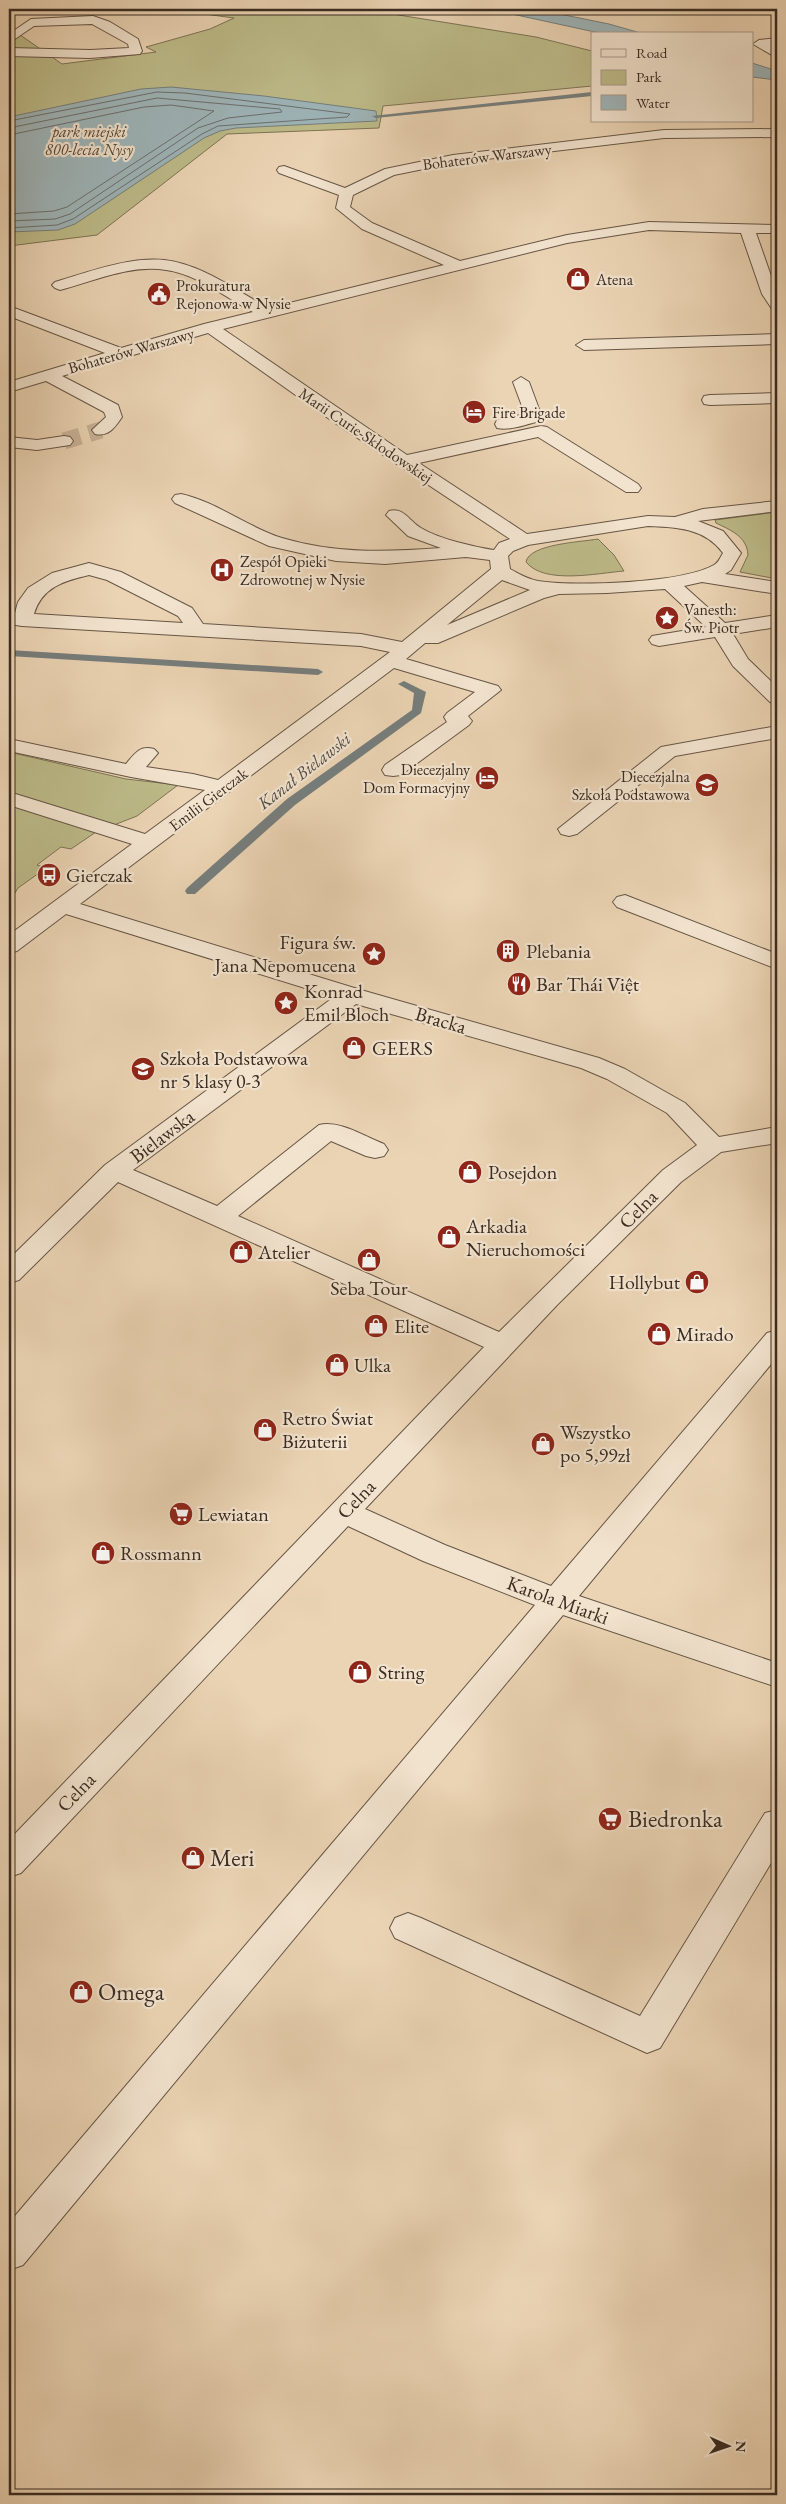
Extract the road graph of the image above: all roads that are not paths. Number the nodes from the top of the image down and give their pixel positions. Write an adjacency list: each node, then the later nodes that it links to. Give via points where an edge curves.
1 (20, 13): 2 (street)
2 (31, 23): 3 (street); 5 (street, via 93,20 134,42 136,51)
3 (9, 39)
4 (777, 42): 6 (street, via 760,44)
5 (9, 52)
6 (777, 54)
7 (753, 127): 8 (street, Bohaterów Warszawy); 9 (street, Bohaterów Warszawy); 11 (street)
8 (664, 134): 10 (street, via 683,147); 13 (street, Bohaterów Warszawy, via 413,166 374,178)
9 (777, 134)
10 (706, 147)
11 (758, 150)
12 (284, 170): 13 (street)
13 (346, 193): 16 (street, via 343,208 367,226)
14 (748, 228): 15 (street, Bohaterów Warszawy); 16 (street, Bohaterów Warszawy, via 649,226 567,239); 18 (street)
15 (777, 229)
16 (457, 265): 20 (street, Bohaterów Warszawy)
17 (60, 285): 20 (street, via 128,267 167,265)
18 (777, 306)
19 (9, 311): 24 (street)
20 (266, 313): 21 (street, Bohaterów Warszawy)
21 (210, 327): 24 (street, Bohaterów Warszawy); 33 (street, Marii Curie-Skłodowskiej)
22 (777, 338): 23 (street)
23 (584, 345)
24 (120, 353): 25 (street, Bohaterów Warszawy)
25 (47, 375): 27 (street, Bohaterów Warszawy); 30 (street, via 112,409 114,417)
26 (521, 382): 33 (street, via 534,417)
27 (9, 387)
28 (777, 398): 29 (street)
29 (710, 400)
30 (101, 430)
31 (64, 441): 32 (street, via 36,445)
32 (9, 442)
33 (387, 449): 34 (street, Marii Curie-Skłodowskiej)
34 (404, 461): 35 (street, via 541,431); 40 (street, Marii Curie-Skłodowskiej)
35 (632, 488)
36 (181, 499): 41 (street, via 276,542 336,555 385,558)
37 (777, 506): 39 (street, via 703,514)
38 (395, 515): 41 (street, via 414,532)
39 (677, 523): 40 (street, Emilii Gierczak, via 629,523); 43 (street, via 705,530 722,539 732,553 724,568)
40 (524, 540): 42 (street, Emilii Gierczak, via 506,547)
41 (466, 551): 42 (street)
42 (500, 564): 45 (street, via 526,584); 52 (street, Emilii Gierczak)
43 (706, 577): 44 (street); 46 (street)
44 (670, 583): 45 (street); 50 (street)
45 (558, 588): 52 (street, Emilii Gierczak, via 537,594)
46 (777, 588)
47 (15, 619): 49 (street); 49 (street, via 35,592 59,578 89,569 114,576 185,612)
48 (777, 621): 50 (street)
49 (197, 630): 52 (street, via 361,640)
50 (721, 630): 51 (street); 53 (street, via 740,662)
51 (659, 640)
52 (392, 661): 57 (street, via 491,690 454,717 462,721); 59 (street, Emilii Gierczak)
53 (777, 698)
54 (777, 732): 61 (street, via 668,750)
55 (9, 746): 58 (street)
56 (147, 753): 58 (street)
57 (392, 770)
58 (131, 771): 59 (street)
59 (223, 788): 62 (street, Emilii Gierczak)
60 (9, 798): 62 (street)
61 (569, 829)
62 (148, 842): 64 (street, Emilii Gierczak)
63 (625, 902): 66 (street)
64 (63, 906): 65 (street, Emilii Gierczak); 67 (street, Bracka)
65 (9, 946)
66 (777, 962)
67 (352, 995): 69 (street, Bracka, via 598,1067 676,1108); 71 (street, Bielawska)
68 (777, 1135): 69 (street)
69 (713, 1146): 75 (street, Celna, via 672,1176)
70 (375, 1150): 72 (street, via 328,1132)
71 (114, 1171): 72 (street); 73 (street, Bielawska)
72 (221, 1216): 75 (street)
73 (9, 1274)
74 (777, 1339): 77 (street)
75 (504, 1345): 76 (street, Celna)
76 (344, 1512): 77 (street, Karola Miarki, via 434,1553); 80 (street, Celna)
77 (558, 1602): 78 (street, Karola Miarki); 82 (street)
78 (777, 1675)
79 (777, 1823): 81 (street, via 647,2037)
80 (9, 1863)
81 (408, 1928)
82 (9, 2252)

